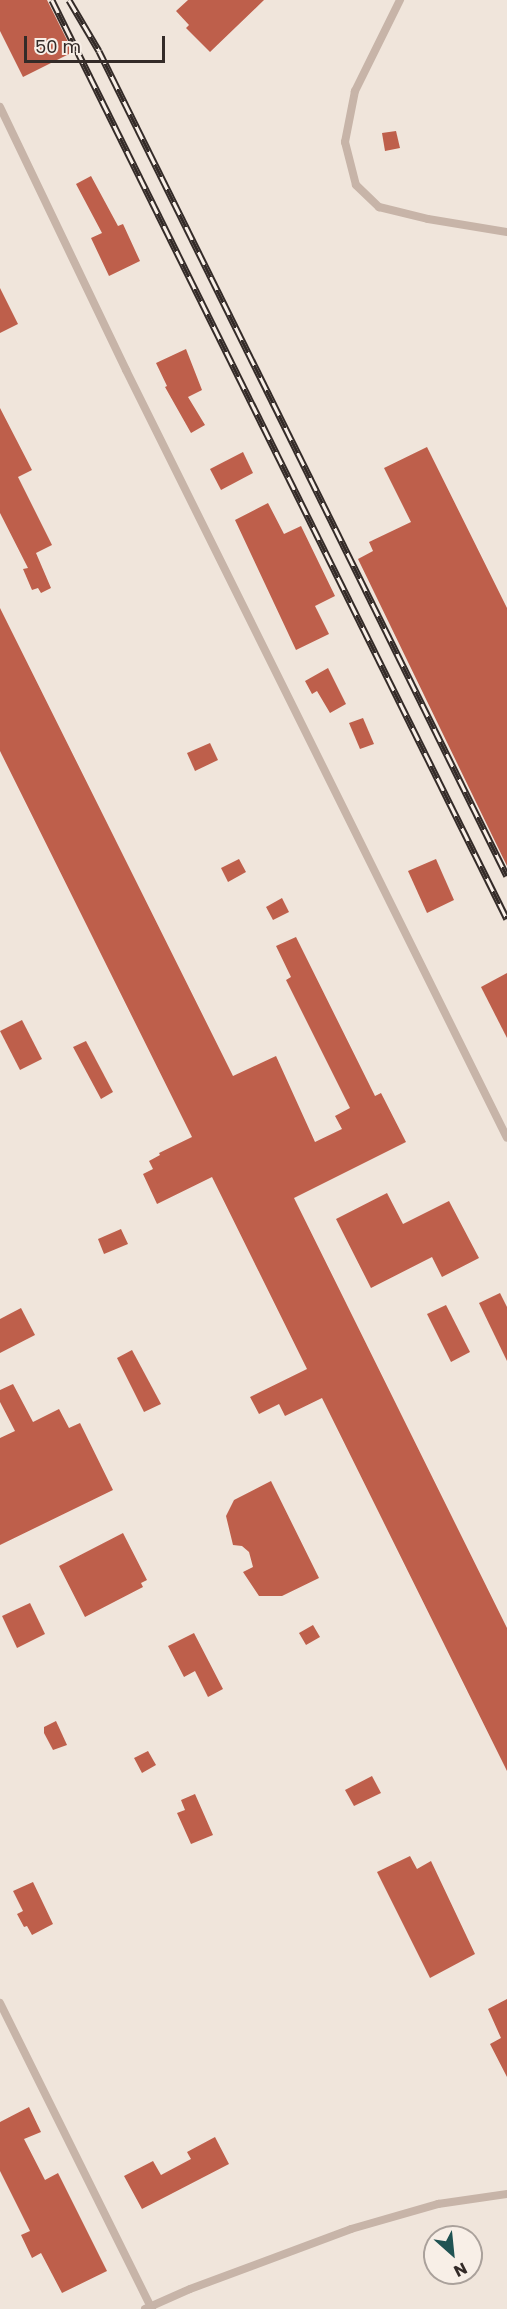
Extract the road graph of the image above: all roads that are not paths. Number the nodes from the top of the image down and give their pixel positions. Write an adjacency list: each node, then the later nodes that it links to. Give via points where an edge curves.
1 (400, 0): 3 (lane, via 355,90 345,142 356,185 379,207)
2 (0, 107): 4 (lane)
3 (507, 232)
4 (507, 1138)
5 (0, 2002): 7 (lane)
6 (507, 2194): 7 (lane, via 438,2204 351,2229)
7 (149, 2308)

